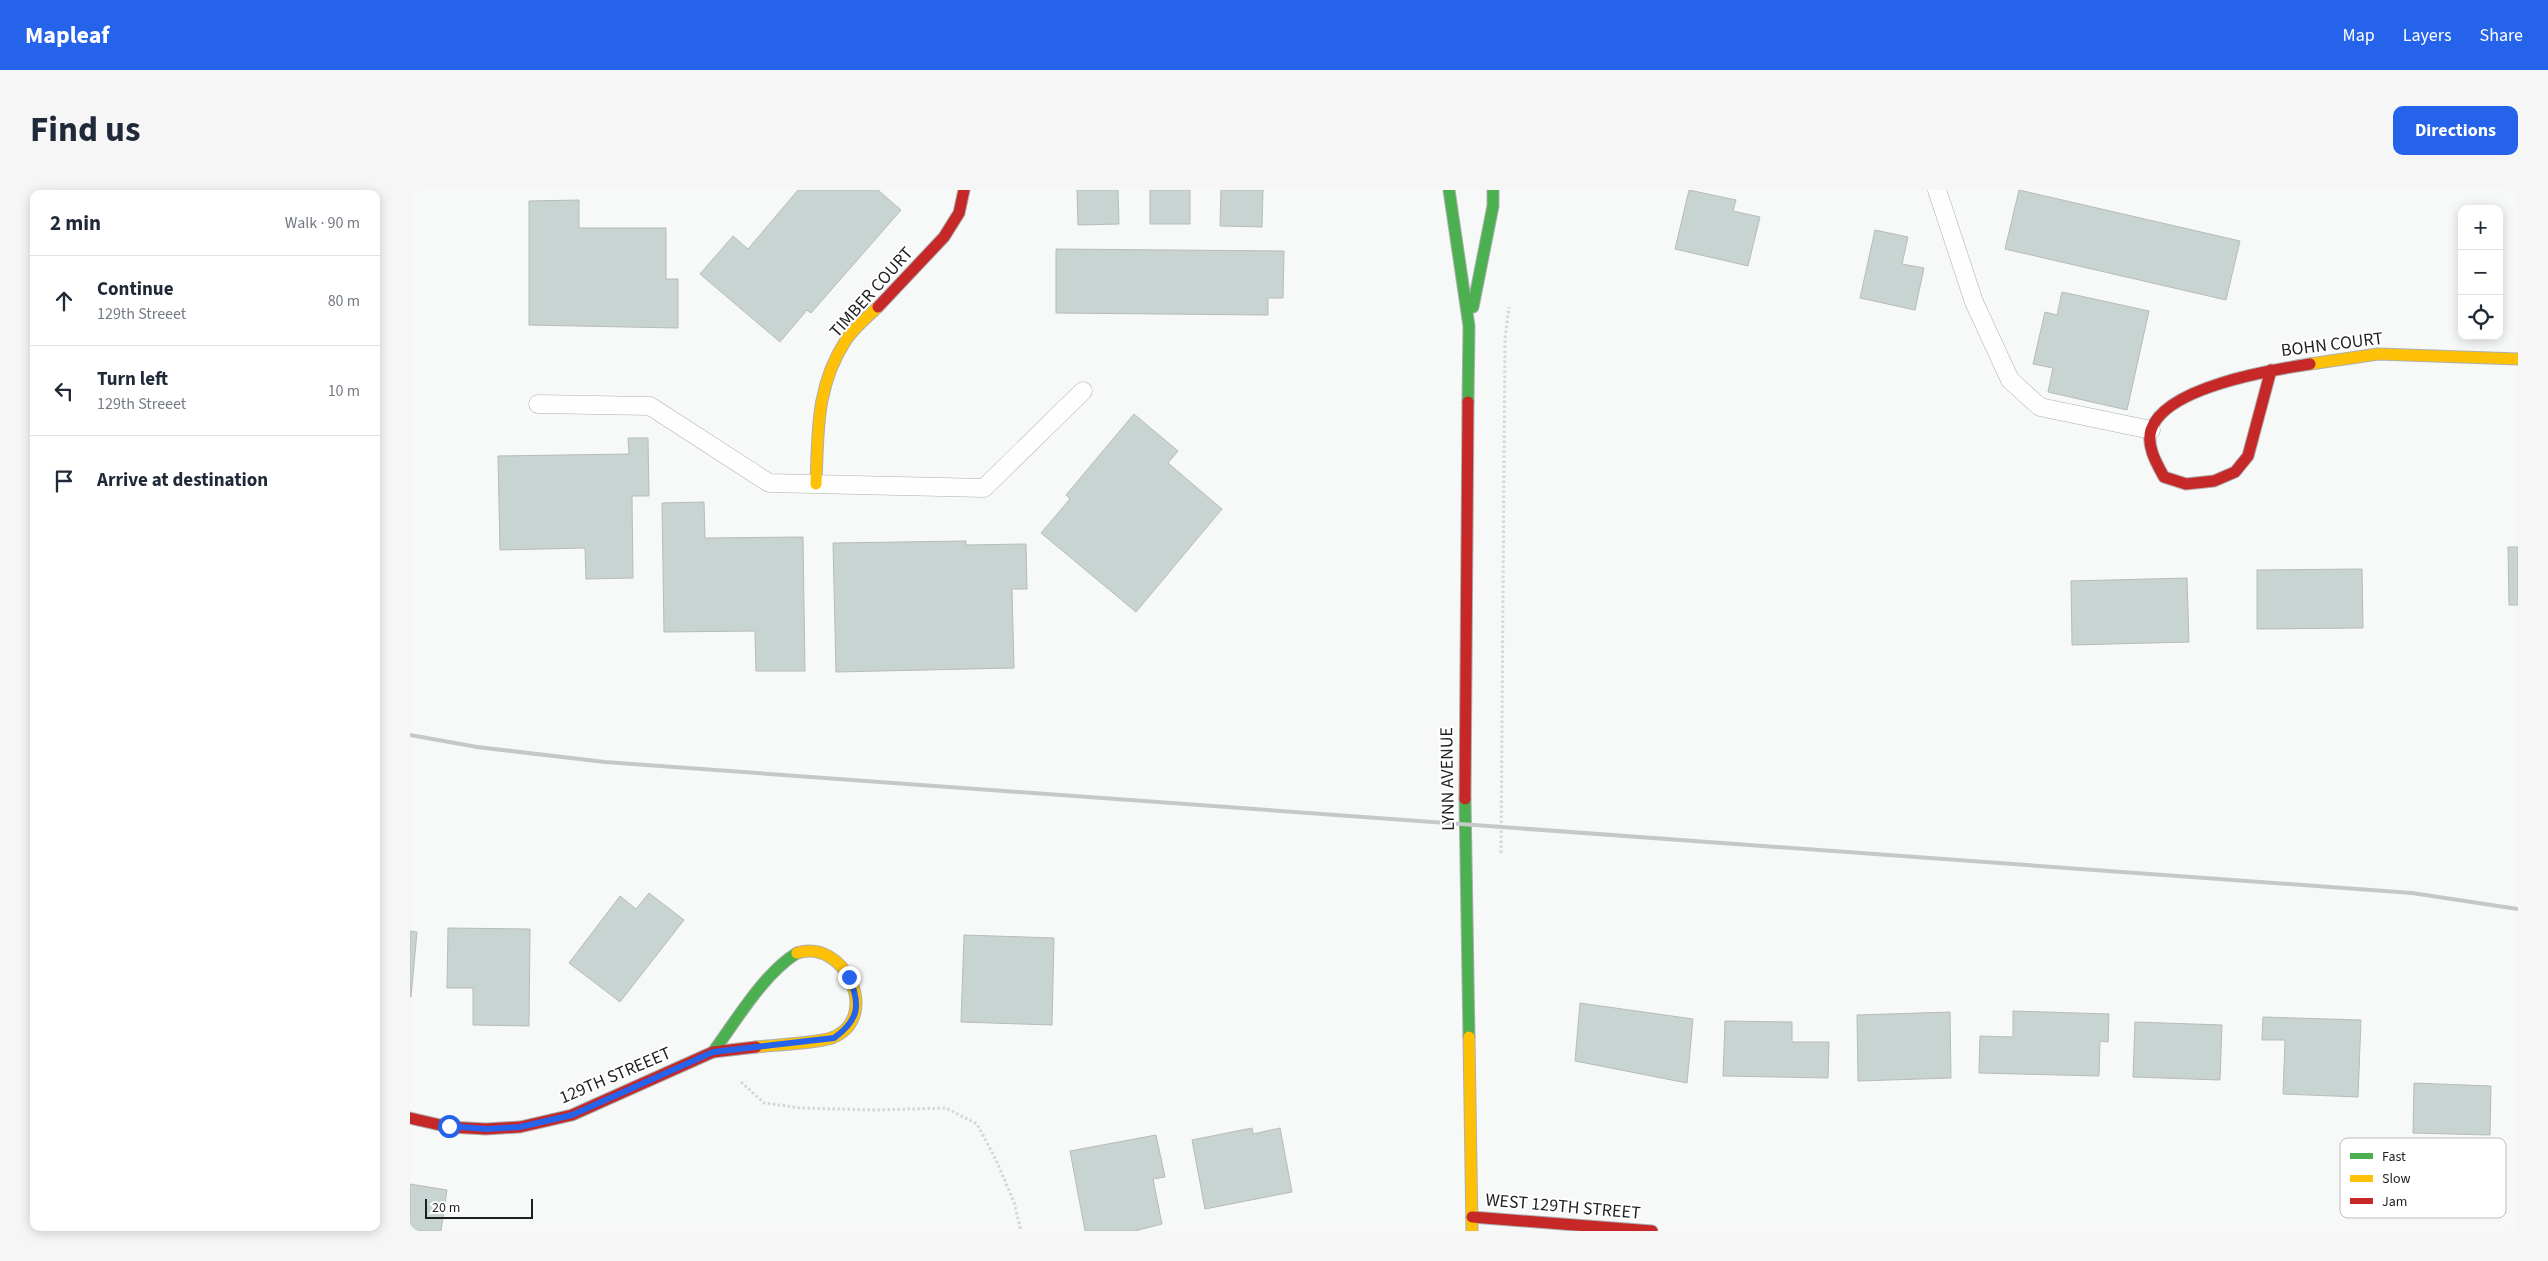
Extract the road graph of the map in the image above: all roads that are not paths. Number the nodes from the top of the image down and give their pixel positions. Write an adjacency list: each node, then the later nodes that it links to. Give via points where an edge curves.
1 (964, 190): 11 (street, TIMBER COURT, via 959,213 944,237 847,339 827,376 819,417)
2 (1449, 190): 5 (street, LYNN AVENUE)
3 (1493, 190): 5 (street, LYNN AVENUE, via 1493,206)
4 (1937, 190): 10 (lane, via 1974,302 2010,380 2040,407)
5 (1469, 326): 14 (street, LYNN AVENUE, via 1464,743)
6 (2518, 359): 7 (street, BOHN COURT, via 2378,354)
7 (2271, 370): 10 (street, BOHN COURT, via 2198,390 2166,410); 10 (street, BOHN COURT, via 2248,456 2235,472 2214,481 2186,484 2164,476 2152,454)
8 (1083, 391): 11 (lane, via 984,488)
9 (538, 404): 11 (lane, via 650,406 769,483)
10 (2152, 430)
11 (816, 484)
12 (713, 1052): 12 (street, 129TH STREEET, via 780,966 798,952 816,950 830,954 849,977 856,993 856,1010 849,1027 834,1038); 13 (street, 129TH STREEET, via 572,1115 520,1127 449,1126)
13 (410, 1118)
14 (1472, 1217): 15 (street, LYNN AVENUE); 16 (street, WEST 129TH STREET)
15 (1472, 1231)
16 (1652, 1231)

